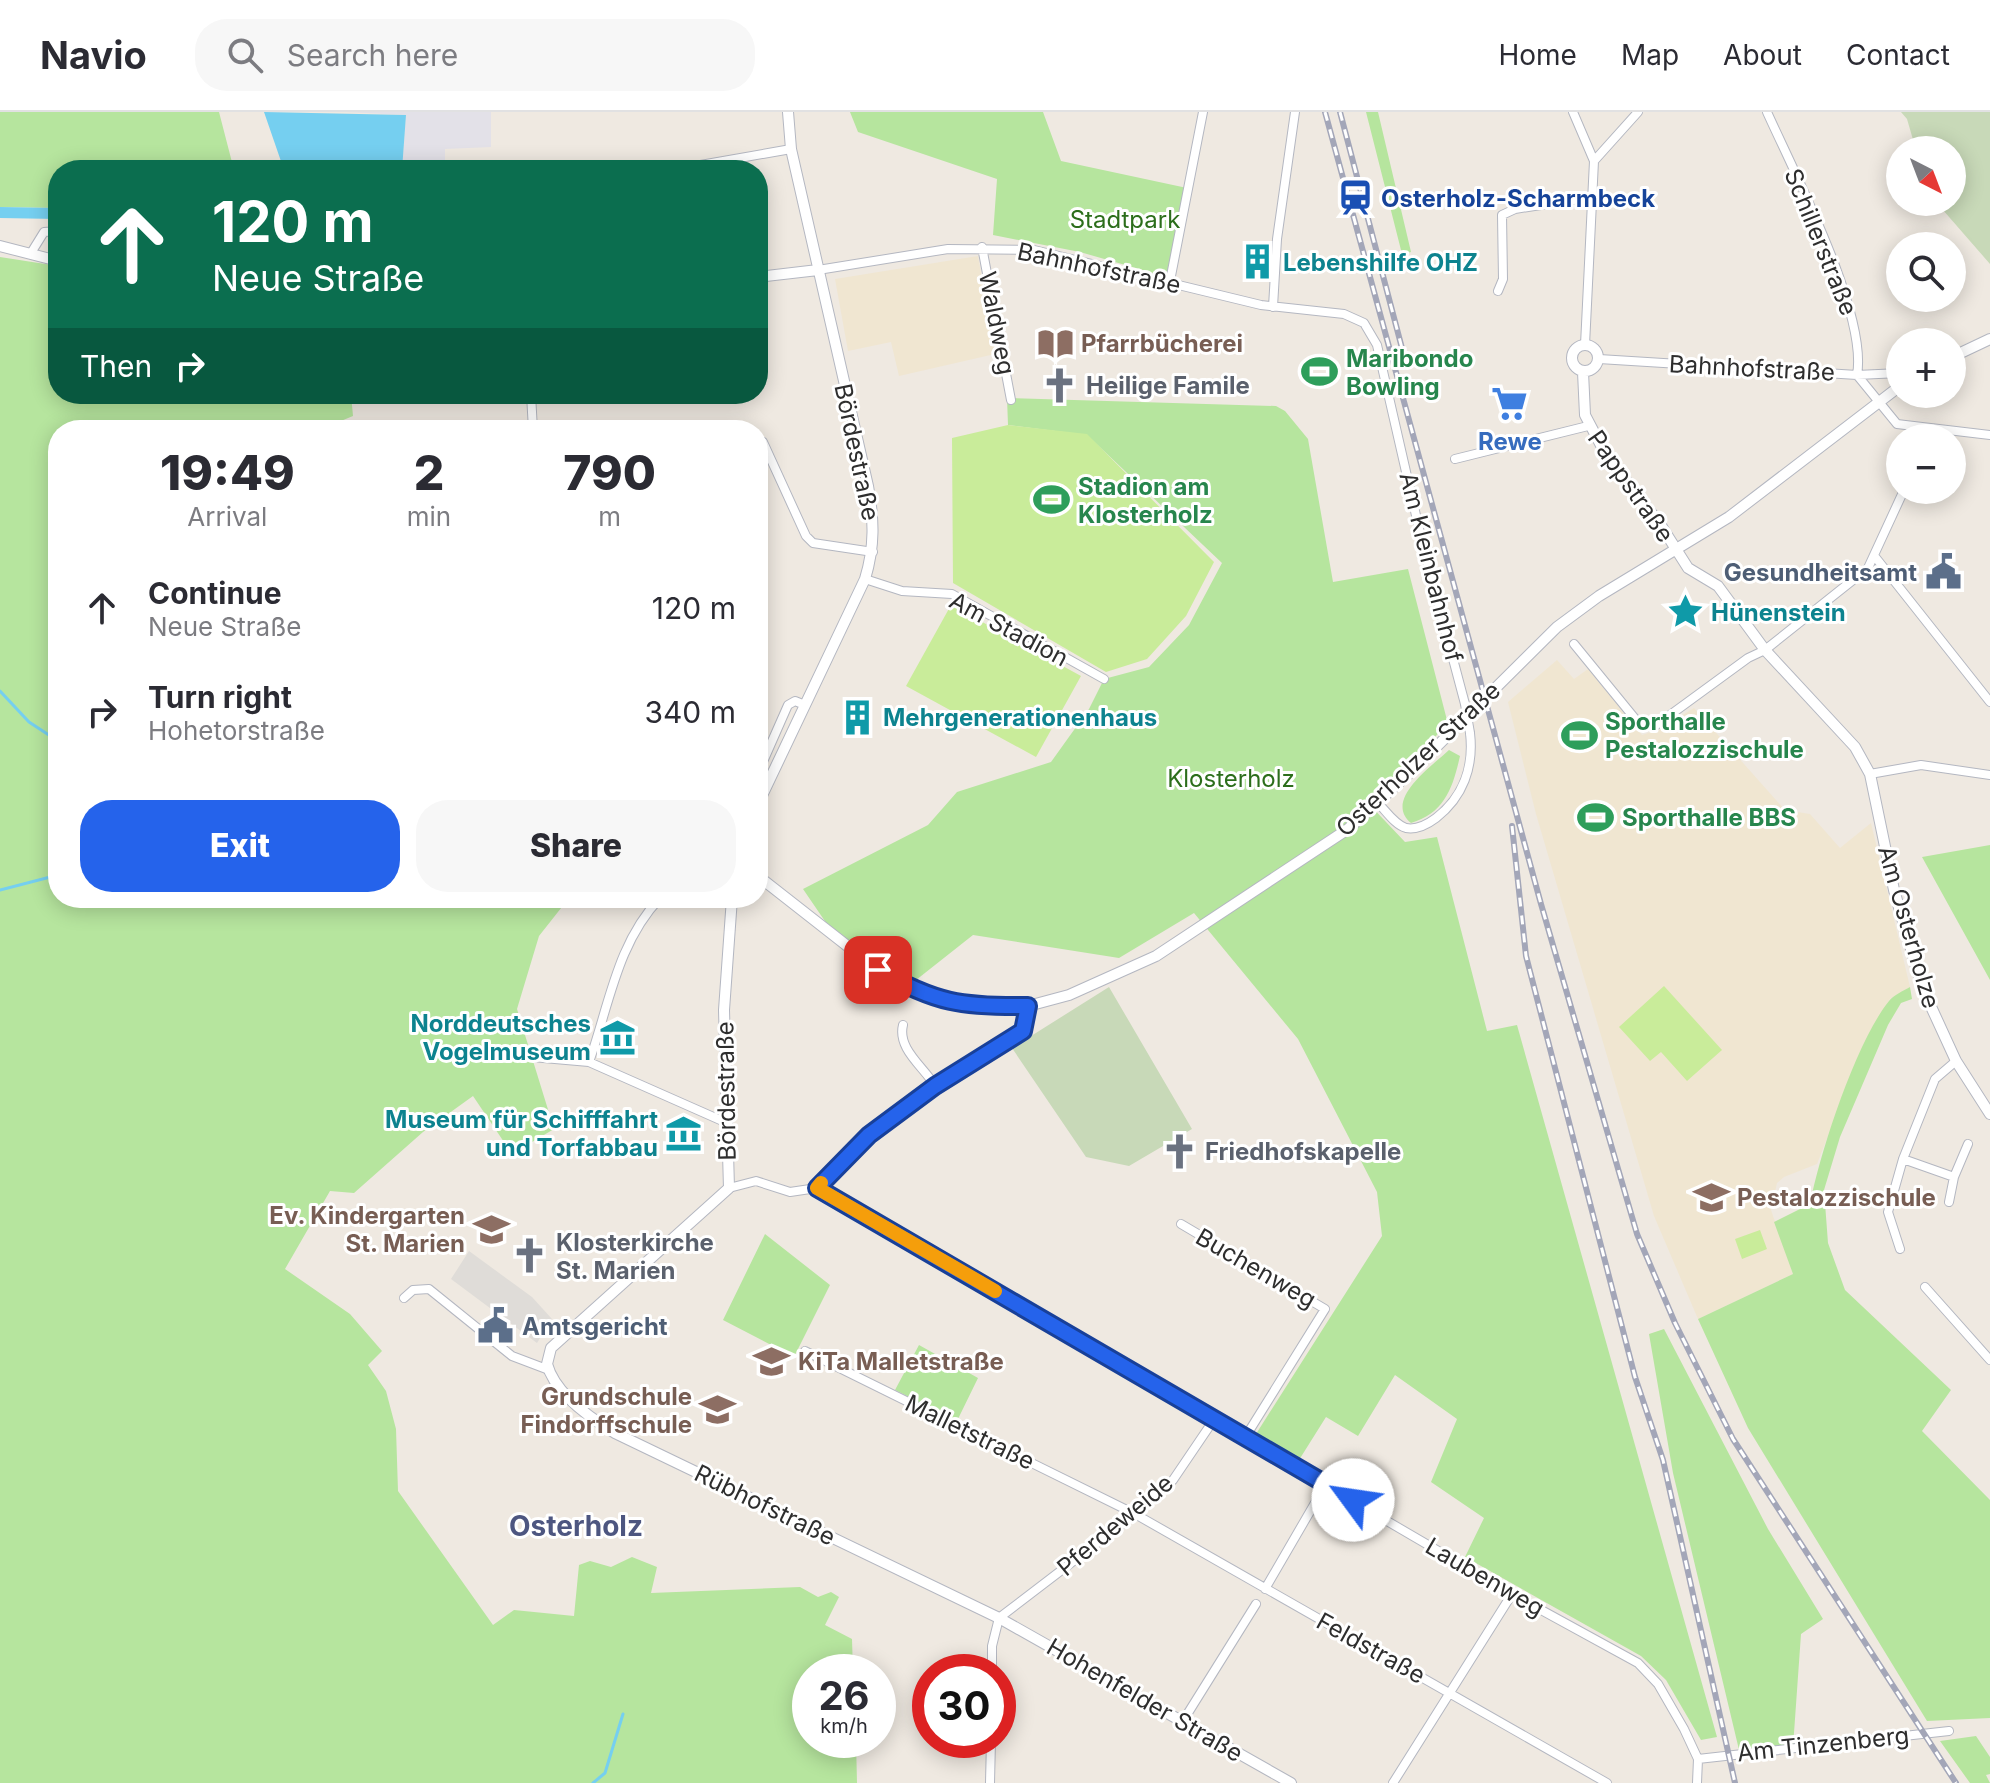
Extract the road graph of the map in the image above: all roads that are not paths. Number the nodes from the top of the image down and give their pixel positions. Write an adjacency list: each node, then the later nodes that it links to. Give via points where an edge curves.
1 (788, 112): 7 (street, Bördestraße)
2 (1203, 112): 18 (street)
3 (1295, 112): 20 (street)
4 (1573, 112): 9 (street)
5 (1638, 112): 9 (street)
6 (1767, 112): 28 (street, Schillerstraße, via 1857,334)
7 (791, 149): 8 (street); 16 (street, Bördestraße)
8 (729, 160)
9 (1594, 161): 10 (street)
10 (1592, 197): 19 (street, via 1502,215 1503,279); 23 (street)
11 (48, 232): 14 (street)
12 (0, 246): 14 (street)
13 (982, 247): 16 (street, Bahnhofstraße); 18 (street, Bahnhofstraße, via 1034,250); 30 (street, Waldweg)
14 (31, 253): 15 (street)
15 (48, 258)
16 (818, 270): 17 (street); 40 (street, Bördestraße, via 868,486)
17 (768, 276)
18 (1170, 281): 20 (street, Bahnhofstraße)
19 (1498, 291)
20 (1273, 307): 21 (street, Bahnhofstraße, via 1344,314)
21 (1372, 332): 52 (street, Am Kleinbahnhof, bridge, via 1470,733 1467,774 1446,810 1426,825 1409,829)
22 (1990, 339): 24 (street)
23 (1585, 345): 25 (street, via 1595,349); 26 (street, via 1572,358)
24 (1966, 350)
25 (1599, 359): 26 (street); 28 (street, Bahnhofstraße)
26 (1583, 372): 33 (street, Pappstraße)
27 (1886, 374): 28 (street, Bahnhofstraße)
28 (1857, 375): 31 (street, Bahnhofstraße)
29 (1886, 396): 31 (street)
30 (1011, 400)
31 (1877, 402): 32 (street, Bahnhofstraße); 39 (street, Osterholzer Straße, via 1729,517)
32 (1897, 424)
33 (1588, 426): 37 (street); 39 (street, Pappstraße)
34 (1966, 434): 35 (street, Bahnhofstraße)
35 (1990, 435)
36 (768, 453): 40 (street, via 813,543)
37 (1455, 459)
38 (1898, 504): 41 (street)
39 (1676, 551): 44 (street, Pappstraße, via 1688,568 1718,586); 52 (street, Osterholzer Straße, via 1557,627)
40 (873, 552): 42 (street, Bördestraße)
41 (1876, 558): 44 (street); 46 (street)
42 (865, 579): 45 (street, Am Stadion, via 902,591 952,594); 47 (street, Bördestraße)
43 (1574, 644): 44 (street, via 1641,726 1655,726)
44 (1765, 650): 49 (street, Am Osterholze, via 1855,747)
45 (1104, 679)
46 (1990, 702)
47 (805, 705): 48 (street, via 788,705); 51 (street, Bördestraße)
48 (768, 750)
49 (1870, 774): 50 (street, via 1921,765); 59 (street, Am Osterholze, via 1907,938 1931,1011)
50 (1990, 775)
51 (768, 783)
52 (1378, 803): 56 (street, Osterholzer Straße, via 1348,829 1156,956 1069,995)
53 (768, 888): 56 (street, Osterholzer Straße, via 916,992 986,1007)
54 (652, 908): 60 (street, via 616,973)
55 (732, 908): 63 (street, Bördestraße, via 724,1010)
56 (1028, 1006): 61 (street, via 1023,1031)
57 (903, 1025): 61 (street, via 901,1034 914,1062)
58 (532, 1057): 60 (street)
59 (1956, 1061): 62 (street, Am Osterholze); 65 (street, via 1935,1079)
60 (589, 1062): 63 (street)
61 (935, 1086): 68 (street, via 869,1135)
62 (1990, 1114)
63 (727, 1123): 67 (street, Bördestraße)
64 (1968, 1144): 66 (street)
65 (1903, 1159): 66 (street); 71 (street, via 1888,1212)
66 (1954, 1177): 69 (street)
67 (729, 1188): 68 (street, via 756,1181 790,1192); 76 (street, via 559,1339 548,1356)
68 (817, 1188): 77 (street, Laubenweg)
69 (1949, 1202)
70 (1181, 1224): 78 (street, Buchenweg, via 1325,1309)
71 (1900, 1249)
72 (1925, 1287): 75 (street)
73 (404, 1298): 76 (street, via 413,1290 429,1289 512,1356)
74 (805, 1351): 80 (street, Malletstraße)
75 (1990, 1360)
76 (549, 1370): 84 (street, Rübhofstraße, via 583,1412 615,1433)
77 (1215, 1418): 78 (street, Laubenweg); 80 (street, Pferdeweide, via 1173,1480)
78 (1246, 1436): 79 (street, Laubenweg)
79 (1326, 1484): 81 (street); 82 (street, Laubenweg)
80 (1135, 1514): 81 (street, Feldstraße); 84 (street, Pferdeweide)
81 (1265, 1589): 86 (street, Feldstraße)
82 (1512, 1594): 86 (street); 90 (street, Laubenweg, via 1638,1663 1658,1684)
83 (1256, 1604): 87 (street)
84 (999, 1618): 85 (street); 87 (street, Hohenfelder Straße)
85 (992, 1654)
86 (1450, 1692): 93 (street); 94 (street, Feldstraße)
87 (1183, 1721): 92 (street, Hohenfelder Straße)
88 (1949, 1731): 90 (street, Am Tinzenberg)
89 (991, 1758): 91 (street)
90 (1698, 1759): 95 (street)
91 (990, 1783)
92 (1291, 1783)
93 (1393, 1783)
94 (1607, 1783)
95 (1697, 1783)

